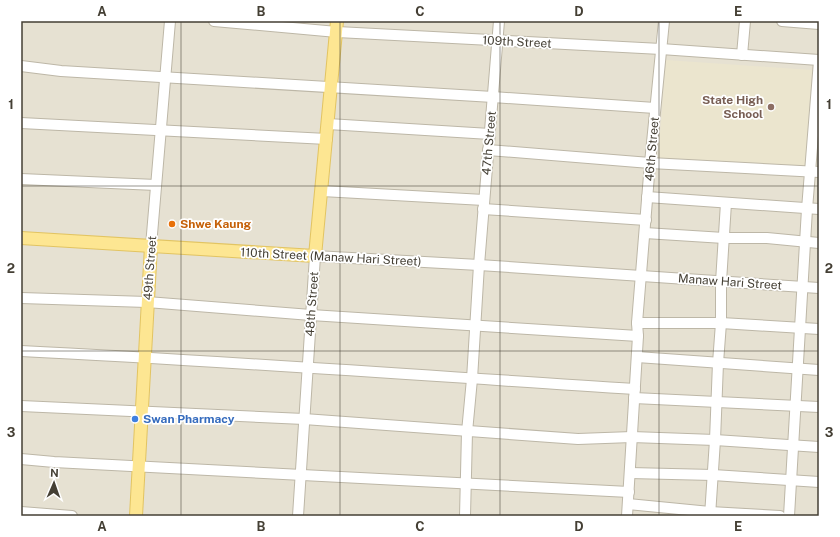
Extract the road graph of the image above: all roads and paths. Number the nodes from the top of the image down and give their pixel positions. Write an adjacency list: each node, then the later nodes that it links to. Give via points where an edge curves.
1 (170, 21): 14 (street, 49th Street)
2 (214, 21): 8 (street, 109th Street)
3 (499, 21): 9 (street, 47th Street)
4 (664, 21): 10 (street, 46th Street)
5 (745, 21): 11 (street)
6 (782, 21): 7 (street)
7 (819, 24)
8 (337, 26): 9 (street, 109th Street); 15 (main road, 48th Street)
9 (498, 41): 10 (street, 109th Street); 16 (street, 47th Street)
10 (661, 49): 11 (street, 109th Street); 18 (street, 46th Street)
11 (742, 55): 12 (street, 109th Street)
12 (819, 61): 17 (street)
13 (21, 66): 14 (street)
14 (165, 77): 15 (street); 21 (street, 49th Street)
15 (331, 86): 16 (street); 20 (main road, 48th Street)
16 (493, 97): 18 (street); 22 (street, 47th Street)
17 (818, 102): 23 (street)
18 (655, 108): 26 (street, 46th Street)
19 (21, 123): 21 (street)
20 (328, 124): 22 (street); 24 (main road, 48th Street)
21 (160, 130): 24 (street); 29 (street, 49th Street)
22 (490, 134): 25 (street, 47th Street)
23 (816, 136): 27 (street)
24 (327, 139): 30 (main road, 48th Street)
25 (488, 150): 26 (street); 33 (street, 47th Street)
26 (650, 163): 27 (street); 31 (street, 46th Street)
27 (814, 172): 34 (street)
28 (21, 179): 29 (street)
29 (156, 185): 42 (street, 49th Street)
30 (322, 191): 33 (street); 43 (main road, 48th Street)
31 (647, 197): 32 (street); 36 (street, 46th Street)
32 (726, 203): 34 (street); 39 (street)
33 (484, 205): 36 (street); 44 (street, 47th Street)
34 (807, 208): 35 (street); 40 (street)
35 (819, 209)
36 (646, 220): 37 (street, 46th Street)
37 (645, 233): 39 (street); 45 (street, 46th Street)
38 (21, 238): 42 (main road, 110th Street (Manaw Hari Street))
39 (724, 238): 40 (street, via 767,238); 46 (street)
40 (805, 243): 41 (street); 47 (street)
41 (819, 243)
42 (151, 246): 43 (main road, 110th Street (Manaw Hari Street)); 50 (main road, 49th Street)
43 (316, 256): 44 (street, 110th Street (Manaw Hari Street)); 51 (street, 48th Street)
44 (479, 266): 45 (street, 110th Street (Manaw Hari Street)); 54 (street, 47th Street)
45 (641, 276): 46 (street, Manaw Hari Street); 52 (street, 46th Street)
46 (721, 282): 47 (street, Manaw Hari Street); 53 (street)
47 (803, 287): 48 (street, Manaw Hari Street); 55 (street)
48 (819, 288)
49 (21, 298): 50 (street)
50 (147, 302): 51 (street); 59 (main road, 49th Street)
51 (311, 315): 54 (street); 62 (street, 48th Street)
52 (637, 323): 53 (street); 57 (street, 46th Street)
53 (721, 323): 55 (street); 61 (street)
54 (476, 325): 57 (street); 65 (street, 47th Street)
55 (801, 328): 56 (street); 63 (street)
56 (819, 330)
57 (638, 336): 60 (street, 46th Street)
58 (21, 351): 59 (street)
59 (145, 357): 62 (street); 71 (main road, 49th Street)
60 (636, 358): 61 (street); 66 (street, 46th Street)
61 (718, 363): 63 (street); 67 (street)
62 (308, 367): 65 (street); 72 (street, 48th Street)
63 (798, 369): 64 (street); 69 (street)
64 (819, 370)
65 (472, 379): 66 (street); 73 (street, 47th Street)
66 (635, 394): 67 (street); 74 (street, 46th Street)
67 (716, 402): 69 (street); 75 (street)
68 (21, 406): 71 (street)
69 (796, 406): 70 (street); 76 (street)
70 (819, 407)
71 (141, 412): 72 (street); 79 (main road, 49th Street)
72 (304, 419): 73 (street); 82 (street, 48th Street)
73 (467, 432): 74 (street, via 578,439); 85 (street, 47th Street)
74 (632, 438): 75 (street); 80 (street, 46th Street)
75 (715, 440): 76 (street); 81 (street)
76 (794, 446): 77 (street); 83 (street)
77 (819, 447)
78 (21, 459): 79 (street)
79 (138, 466): 82 (street); 91 (main road, 49th Street)
80 (630, 473): 81 (street); 86 (street, 46th Street)
81 (713, 475): 83 (street); 89 (street)
82 (300, 476): 85 (street); 92 (street, 48th Street)
83 (792, 481): 84 (street); 96 (street)
84 (819, 482)
85 (466, 484): 86 (street); 93 (street, 47th Street)
86 (629, 492): 87 (street, 46th Street)
87 (628, 504): 89 (street); 94 (street, 46th Street)
88 (21, 512): 90 (street)
89 (710, 514): 95 (street)
90 (72, 516)
91 (136, 516)
92 (298, 516)
93 (464, 516)
94 (627, 516)
95 (780, 516)
96 (789, 516)

